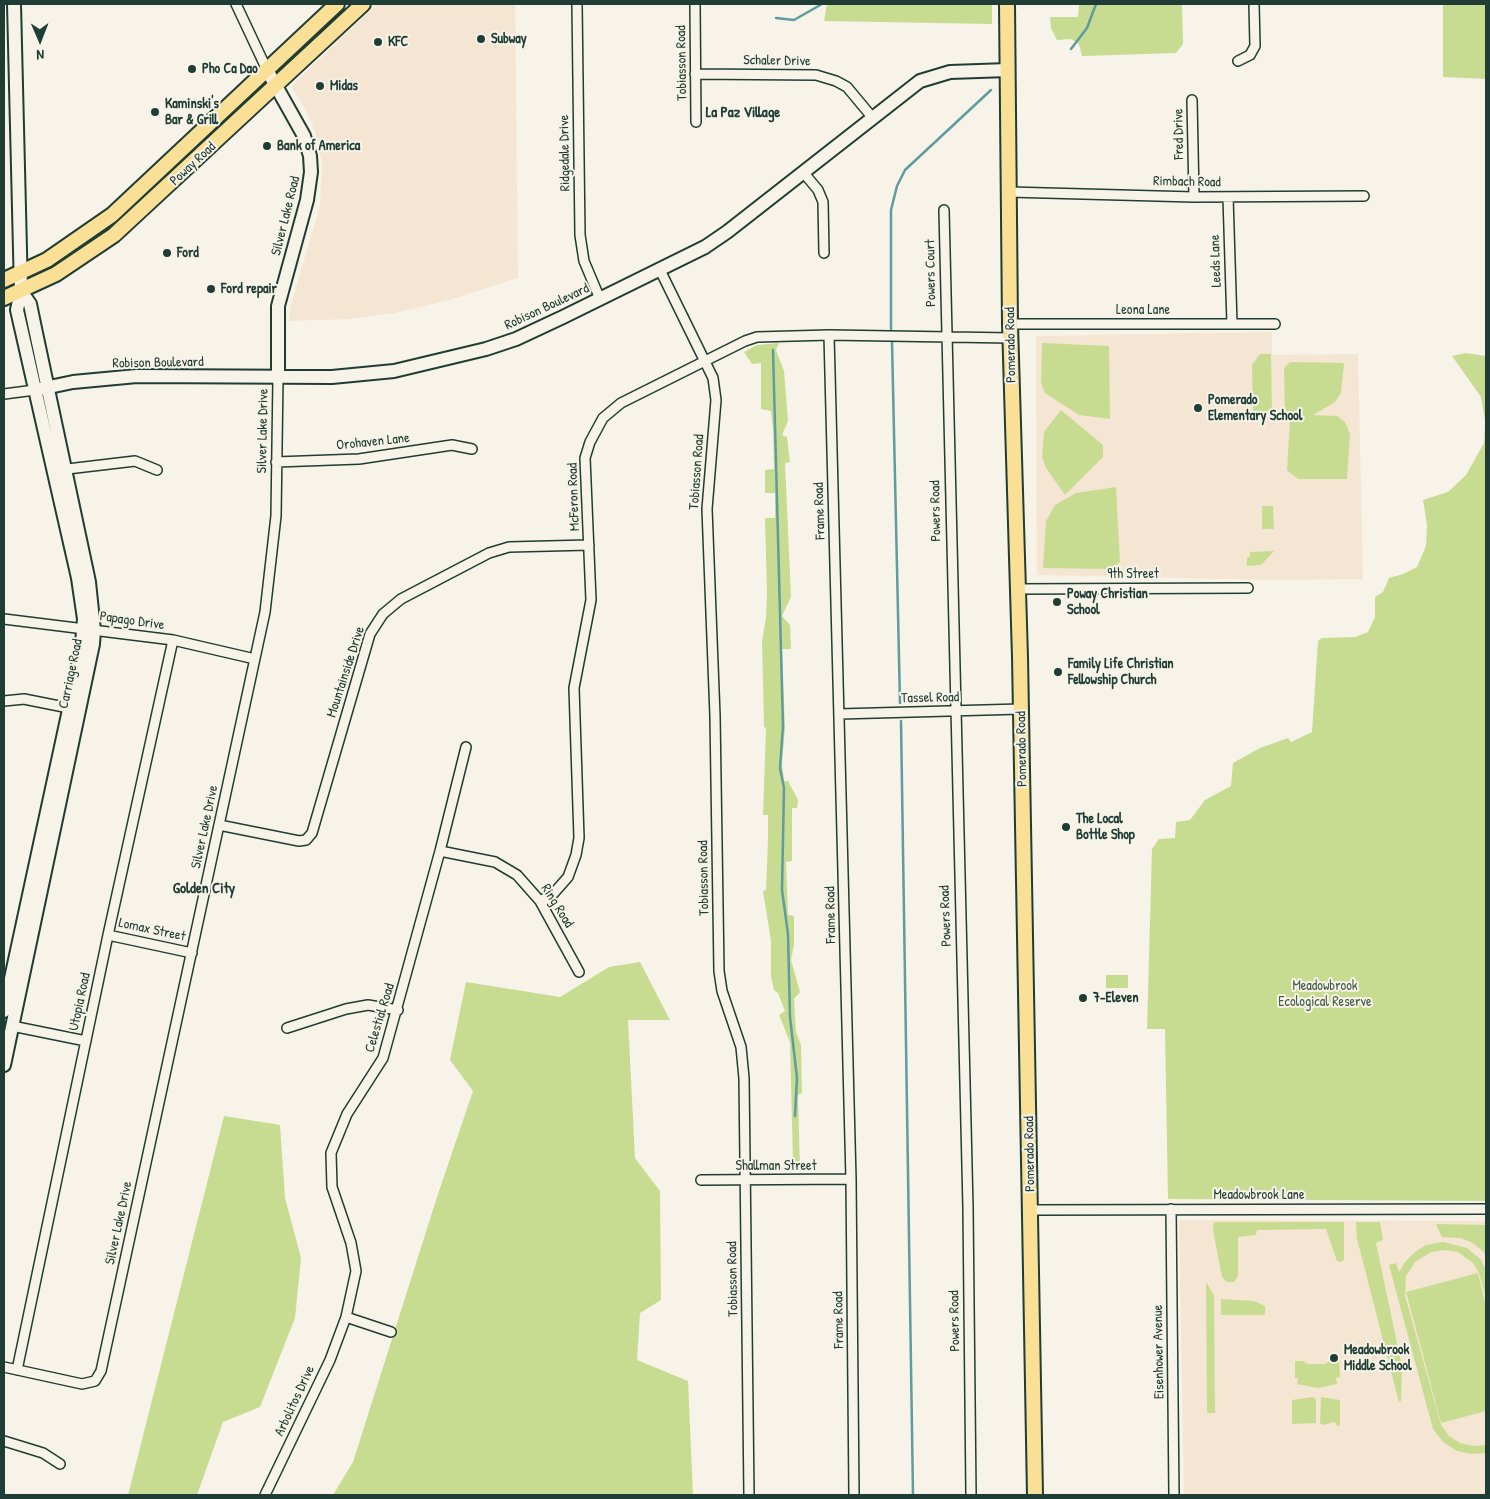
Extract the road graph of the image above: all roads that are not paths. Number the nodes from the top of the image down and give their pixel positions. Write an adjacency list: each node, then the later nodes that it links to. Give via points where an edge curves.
1 (14, 4): 25 (street, Carriage Road)
2 (236, 4): 10 (street)
3 (337, 4): 10 (main road, Poway Road)
4 (363, 4): 13 (main road, Poway Road)
5 (577, 4): 29 (street, Ridgedale Drive, via 580,235 584,261)
6 (695, 4): 12 (street, Tobiasson Road)
7 (1007, 4): 11 (main road, Pomerado Road)
8 (1254, 4): 9 (street, via 1255,46 1250,56)
9 (1238, 61)
10 (267, 70): 13 (street, Silver Lake Road); 25 (main road, Poway Road, via 112,215 60,252)
11 (1008, 70): 15 (street, Robison Boulevard, via 950,72 934,76 920,81); 18 (main road, Pomerado Road)
12 (695, 74): 15 (street, Schaler Drive, via 816,75 836,80 847,87); 16 (street, Tobiasson Road)
13 (274, 87): 27 (main road, Poway Road, via 114,235 71,265); 36 (street, Silver Lake Road, via 304,136 312,172 278,306)
14 (1192, 100): 21 (street, Fred Drive)
15 (872, 117): 17 (street, Robison Boulevard)
16 (696, 122)
17 (804, 172): 23 (street, via 823,202); 24 (street, Robison Boulevard, via 705,247)
18 (1009, 192): 21 (street, Rimbach Road); 32 (main road, Pomerado Road)
19 (1228, 196): 20 (street, Rimbach Road); 21 (street, Rimbach Road); 30 (street, Leeds Lane)
20 (1364, 196)
21 (1194, 197)
22 (944, 210): 34 (street, Powers Court)
23 (824, 253)
24 (660, 270): 29 (street, Robison Boulevard); 35 (street, Tobiasson Road)
25 (20, 274): 26 (main road, Poway Road); 27 (street, Carriage Road)
26 (4, 280)
27 (21, 291): 28 (main road, Poway Road); 37 (street, Carriage Road, via 17,310)
28 (4, 298)
29 (600, 299): 36 (street, Robison Boulevard, via 516,339 443,361 394,371)
30 (1232, 324): 31 (street, Leona Lane); 32 (street, Leona Lane)
31 (1275, 324)
32 (1011, 331): 34 (street, McFeron Road); 45 (main road, Pomerado Road)
33 (829, 335): 34 (street, McFeron Road); 35 (street, McFeron Road, via 757,337); 54 (street, Frame Road)
34 (946, 336): 53 (street, Powers Road)
35 (706, 361): 43 (street, McFeron Road, via 621,403 603,418 585,458); 71 (street, Tobiasson Road, via 713,378 716,400 707,510 719,971 722,991 741,1047)
36 (278, 378): 37 (street, Robison Boulevard, via 137,376 73,382); 40 (street, Silver Lake Drive)
37 (41, 389): 38 (street); 41 (street, Carriage Road)
38 (4, 394)
39 (472, 449): 40 (street, Orohaven Lane, via 452,445 359,459)
40 (276, 462): 49 (street, Silver Lake Drive, via 275,526 266,612)
41 (59, 470): 42 (street, via 135,461); 47 (street, Carriage Road)
42 (157, 470)
43 (589, 545): 56 (street, Mountainside Drive, via 509,547 488,554 401,599 383,614 370,634 312,833 306,840 298,841); 59 (street, McFeron Road, via 590,609 574,688 579,838 568,877 553,894)
44 (1248, 588): 45 (street, 9th Street)
45 (1018, 589): 52 (main road, Pomerado Road)
46 (4, 620): 47 (street, Papago Drive)
47 (89, 629): 48 (street, Papago Drive); 51 (street, Carriage Road)
48 (173, 640): 49 (street, Papago Drive); 60 (street, Utopia Road)
49 (255, 659): 56 (street, Silver Lake Drive)
50 (4, 700): 51 (street, via 24,699)
51 (74, 709): 58 (street, Carriage Road)
52 (1021, 709): 53 (street, Tassel Road); 74 (main road, Pomerado Road)
53 (954, 711): 54 (street, Tassel Road); 84 (street, Powers Road, via 968,1208)
54 (839, 714): 69 (street, Frame Road)
55 (466, 747): 57 (street, Celestial Road)
56 (219, 826): 61 (street, Silver Lake Drive)
57 (440, 851): 59 (street, Ring Road, via 495,862 517,876); 63 (street, Celestial Road)
58 (35, 889): 64 (street, Carriage Road); 65 (street, Carriage Road)
59 (540, 901): 62 (street, Ring Road)
60 (108, 935): 61 (street, Lomax Street); 67 (street, Utopia Road)
61 (192, 952): 78 (street, Silver Lake Drive, via 101,1371 95,1381 82,1384)
62 (579, 972)
63 (398, 1010): 66 (street, via 368,1005); 75 (street, Celestial Road, via 383,1058 347,1114 331,1153 332,1188 351,1243 356,1271)
64 (4, 1011)
65 (8, 1026): 67 (street); 68 (street, Carriage Road)
66 (287, 1028)
67 (86, 1041): 78 (street, Utopia Road)
68 (4, 1065)
69 (851, 1179): 71 (street, Shallman Street); 83 (street, Frame Road)
70 (701, 1180): 71 (street, Shallman Street)
71 (746, 1180): 82 (street, Tobiasson Road)
72 (1171, 1209): 73 (street, Meadowbrook Lane); 74 (street, Meadowbrook Lane); 86 (street, Eisenhower Avenue)
73 (1486, 1209)
74 (1032, 1210): 85 (main road, Pomerado Road)
75 (346, 1317): 76 (street); 81 (street, Arbolitos Drive, via 330,1360)
76 (390, 1332)
77 (4, 1367): 78 (street)
78 (17, 1370)
79 (4, 1441): 80 (street, via 43,1453)
80 (60, 1464)
81 (265, 1495)
82 (750, 1495)
83 (854, 1495)
84 (971, 1495)
85 (1035, 1495)
86 (1174, 1495)

